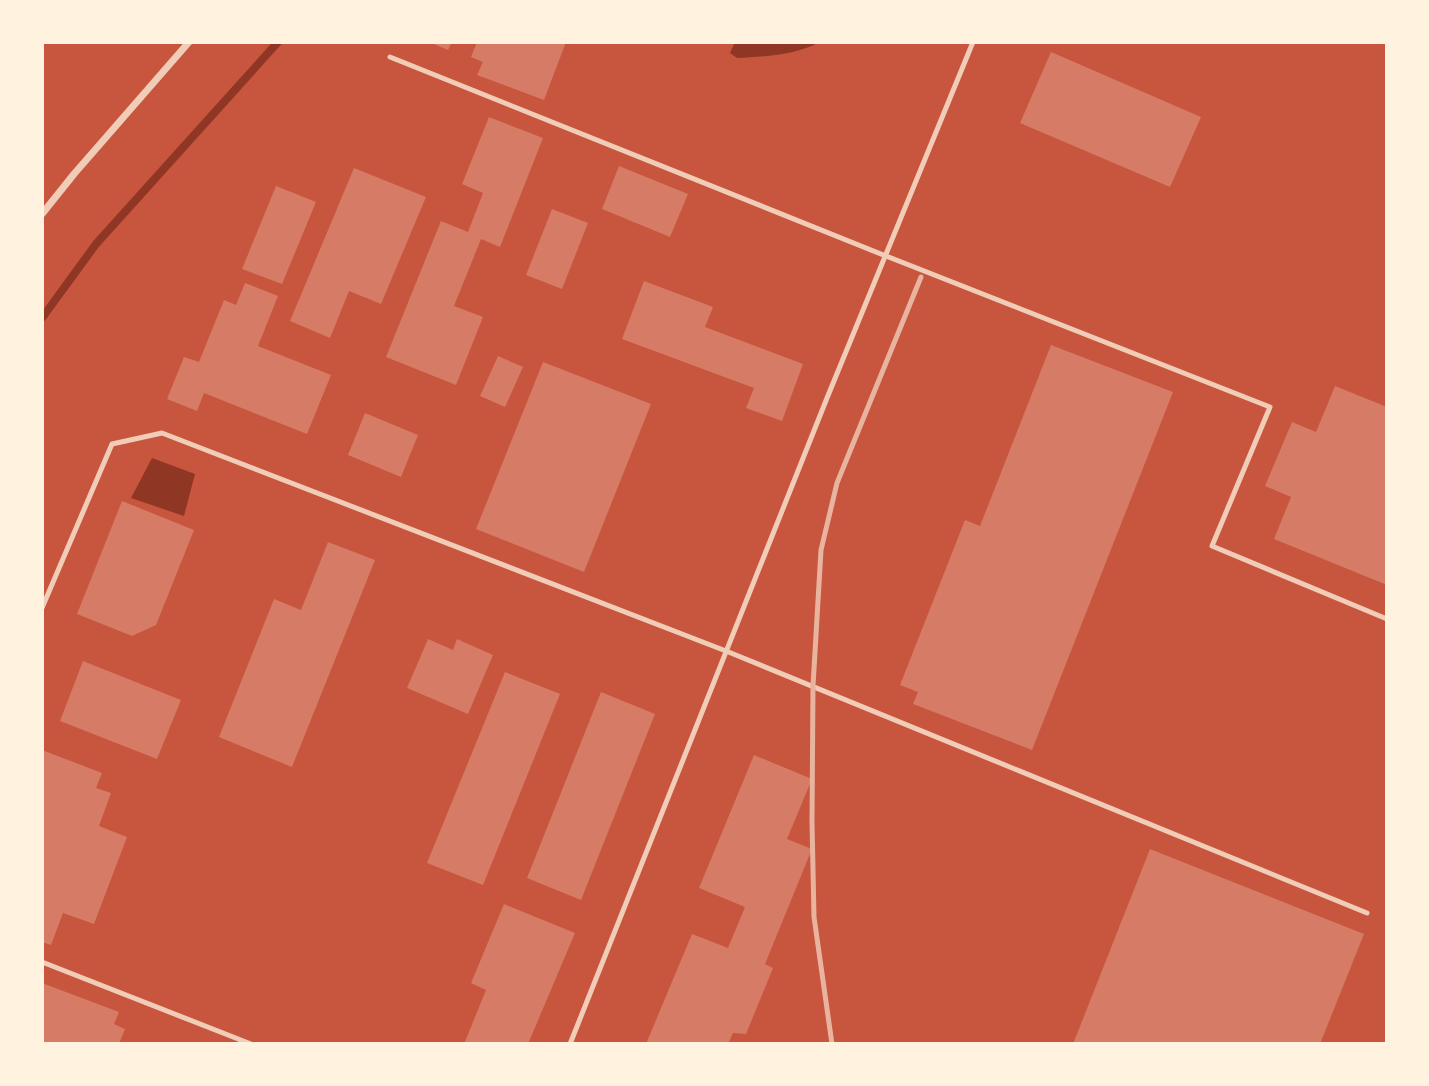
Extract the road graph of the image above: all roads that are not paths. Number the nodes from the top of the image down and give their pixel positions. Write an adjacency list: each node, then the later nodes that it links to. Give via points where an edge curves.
1 (189, 42): 4 (street)
2 (973, 42): 5 (lane)
3 (390, 57): 5 (lane)
4 (42, 214)
5 (886, 256): 7 (lane, via 1270,407 1212,546); 8 (lane)
6 (42, 608): 8 (lane, via 112,444 162,433)
7 (1387, 619)
8 (726, 651): 9 (lane); 12 (lane)
9 (1367, 913)
10 (42, 962): 11 (lane)
11 (251, 1044)
12 (570, 1044)

